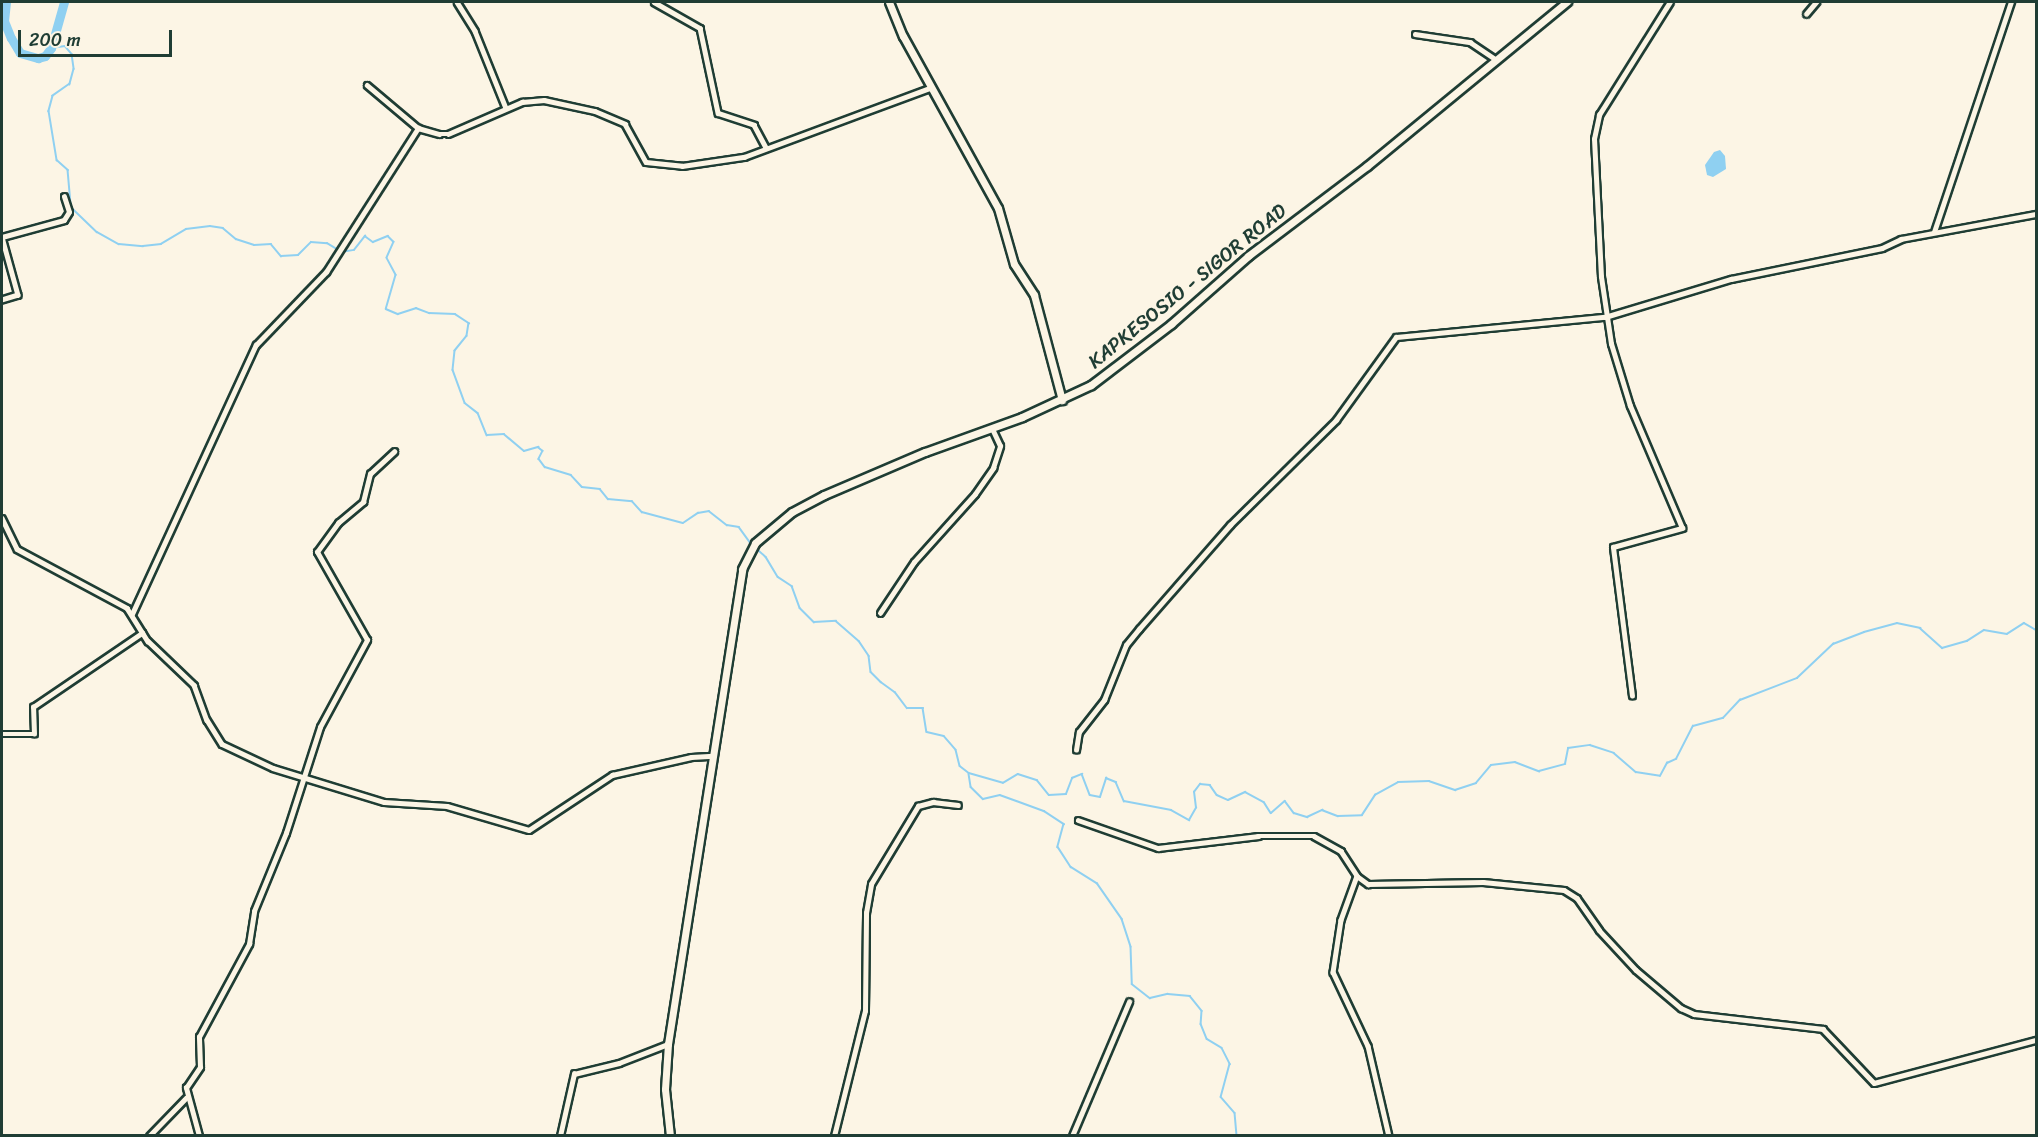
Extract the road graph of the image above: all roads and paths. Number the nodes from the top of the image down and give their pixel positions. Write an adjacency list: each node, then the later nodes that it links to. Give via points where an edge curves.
1 (457, 2): 13 (street, via 475,31)
2 (654, 2): 15 (street, via 700,28 718,113 754,125)
3 (889, 2): 12 (main road)
4 (1567, 2): 10 (main road, KAPKESOSIO - SIGOR ROAD)
5 (1670, 2): 21 (street, via 1596,123 1593,148)
6 (1816, 2): 8 (street)
7 (2011, 2): 18 (street)
8 (1806, 14)
9 (1415, 34): 10 (street, via 1470,42)
10 (1495, 59): 22 (main road, KAPKESOSIO - SIGOR ROAD, via 1367,166 1248,256 1145,345 1091,385)
11 (367, 84): 14 (street)
12 (930, 88): 15 (street); 22 (main road, via 998,208 1014,264 1034,295)
13 (506, 108): 14 (street, via 448,134); 15 (street, via 544,100 615,117 628,127 644,160 654,165 719,163)
14 (418, 128): 27 (street, via 326,272 258,341)
15 (766, 148)
16 (64, 196): 19 (street, via 69,212 64,220)
17 (2037, 214): 18 (street)
18 (1934, 232): 21 (street, via 1901,239 1882,248 1731,279)
19 (2, 237): 20 (street, via 18,295)
20 (2, 300)
21 (1605, 317): 29 (street, via 1617,370 1682,528 1612,549); 31 (street, via 1396,337 1336,420 1230,525 1138,629 1126,645 1104,700 1079,732)
22 (1062, 400): 23 (main road, KAPKESOSIO - SIGOR ROAD)
23 (992, 429): 26 (street, via 1000,446 993,468 914,562); 32 (main road, KAPKESOSIO - SIGOR ROAD, via 824,495 792,512 753,546 742,569)
24 (394, 452): 33 (street, via 369,474 366,499 338,523 317,552 367,640 320,727)
25 (2, 518): 27 (street, via 17,549 109,597)
26 (880, 613)
27 (132, 614): 28 (street)
28 (142, 633): 30 (street, via 33,707 34,734); 33 (street, via 194,685 211,728 222,744)
29 (1632, 696)
30 (2, 734)
31 (1076, 750)
32 (713, 756): 33 (street, via 691,757 612,775 529,830 447,806 391,804); 39 (main road)
33 (304, 778): 40 (street, via 255,911 249,944 202,1030 200,1067 187,1081)
34 (958, 805): 41 (street, via 933,802 918,806 871,884 866,912 865,1011)
35 (1078, 820): 36 (street, via 1158,848 1258,836 1314,836 1341,850)
36 (1357, 876): 38 (street, via 1375,885 1483,882 1564,890 1580,901 1599,930 1636,970 1680,1008 1694,1014 1823,1029 1874,1083); 47 (street, via 1341,920 1333,972 1368,1046)
37 (1129, 1002): 46 (street)
38 (2037, 1040)
39 (668, 1044): 44 (street, via 574,1074); 45 (main road, via 665,1089)
40 (186, 1098): 42 (street); 43 (street)
41 (833, 1135)
42 (149, 1136)
43 (198, 1136)
44 (560, 1136)
45 (670, 1136)
46 (1072, 1136)
47 (1389, 1136)

